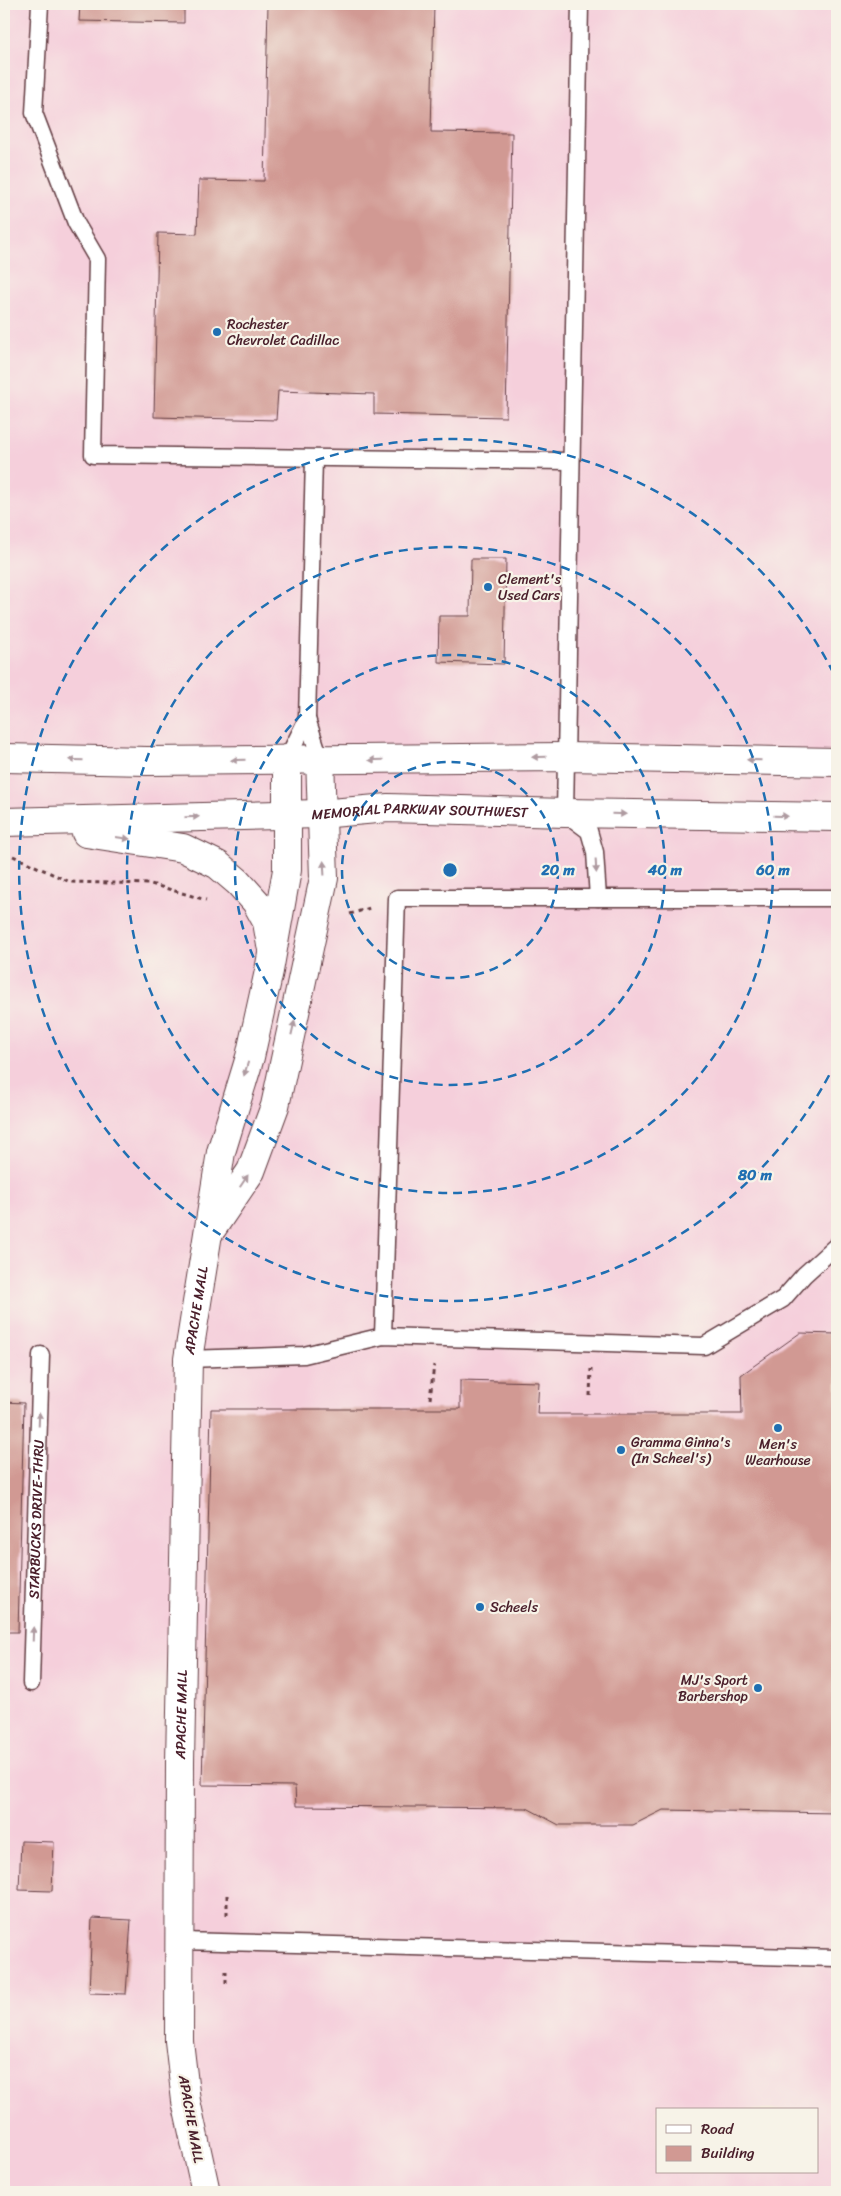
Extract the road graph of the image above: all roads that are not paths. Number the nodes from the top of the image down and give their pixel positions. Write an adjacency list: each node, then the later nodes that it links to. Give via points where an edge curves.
1 (40, 4): 3 (lane, via 34,113 76,223 97,259 93,455)
2 (580, 4): 4 (lane)
3 (314, 459): 4 (lane); 5 (lane)
4 (571, 461): 6 (lane)
5 (307, 719): 8 (lane); 9 (lane)
6 (566, 757): 8 (street, one-way to 8); 10 (street, one-way to 6); 11 (lane)
7 (4, 758): 9 (street, one-way to 7)
8 (320, 758): 9 (street); 12 (street)
9 (287, 759): 13 (street, APACHE MALL)
10 (837, 762)
11 (565, 813): 12 (street, MEMORIAL PARKWAY SOUTHWEST, via 388,808); 14 (street, MEMORIAL PARKWAY SOUTHWEST, one-way to 14); 16 (lane, one-way to 16, via 589,831 595,852)
12 (320, 814): 13 (street, MEMORIAL PARKWAY SOUTHWEST); 19 (street, one-way to 12, via 251,1171 275,1106 324,878)
13 (287, 815): 15 (street, MEMORIAL PARKWAY SOUTHWEST, one-way to 13); 18 (street, APACHE MALL, via 287,870)
14 (837, 817)
15 (4, 822): 18 (street, one-way to 18, via 183,848 218,865 256,902 267,922)
16 (598, 898): 17 (lane); 21 (lane, via 397,898)
17 (837, 898)
18 (272, 954): 19 (street, APACHE MALL, one-way to 19, via 250,1057 221,1152)
19 (207, 1236): 23 (street, APACHE MALL)
20 (837, 1245): 21 (lane, via 804,1275 784,1299 704,1346)
21 (382, 1336): 23 (lane, via 304,1355)
22 (41, 1355): 24 (lane, STARBUCKS DRIVE-THRU, one-way to 22)
23 (188, 1359): 25 (street, APACHE MALL, via 180,1756)
24 (31, 1683)
25 (180, 1941): 26 (lane); 27 (street, APACHE MALL, via 181,2063)
26 (837, 1958)
27 (206, 2192)

